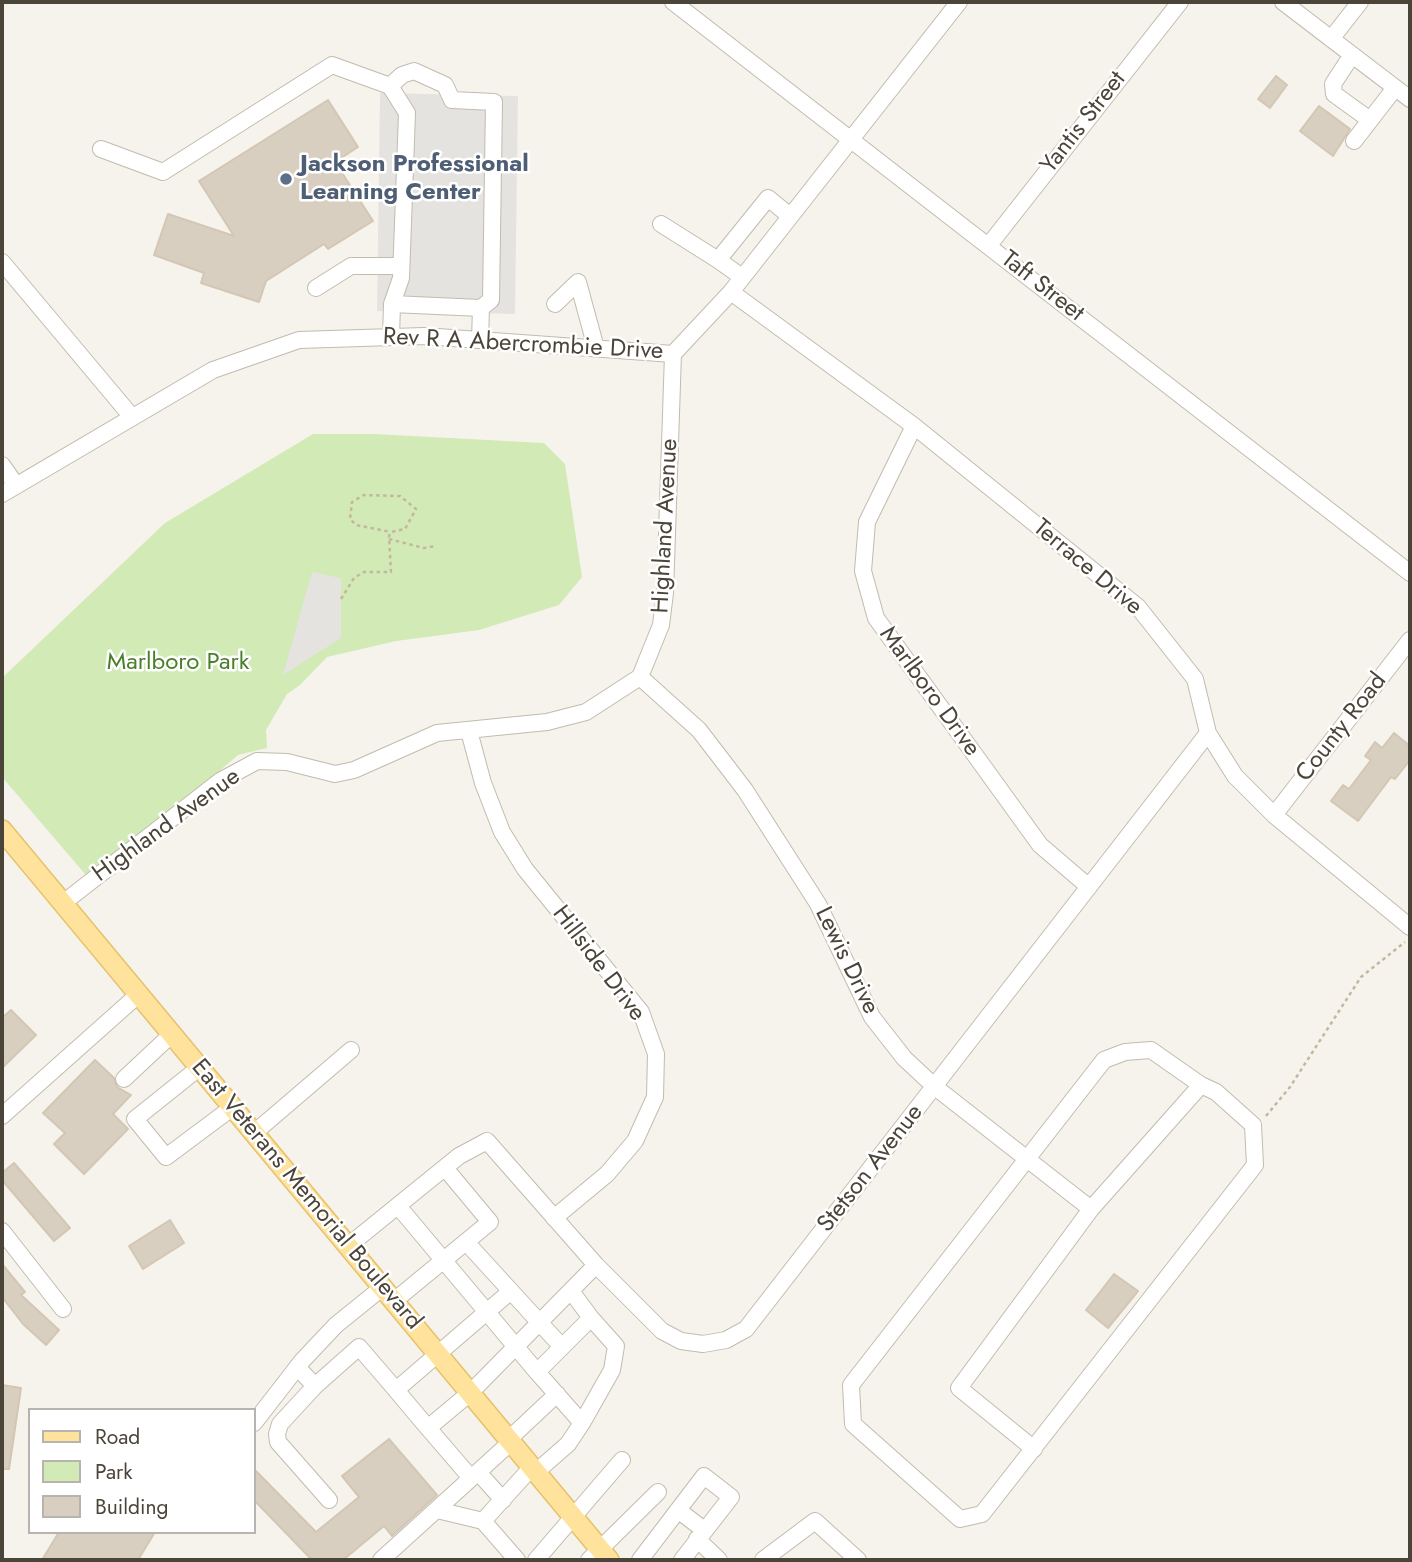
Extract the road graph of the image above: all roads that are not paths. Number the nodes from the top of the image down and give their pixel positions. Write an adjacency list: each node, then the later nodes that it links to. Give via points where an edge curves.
1 (673, 2): 12 (street, Taft Street)
2 (959, 2): 12 (street, Rev R A Abercrombie Drive)
3 (1180, 2): 17 (street, Yantis Street)
4 (1283, 2): 6 (street)
5 (1360, 2): 6 (street)
6 (1331, 39): 7 (street)
7 (1352, 55): 9 (street); 11 (street, via 1333,85 1334,94)
8 (390, 86): 14 (street, via 332,65 163,172); 20 (street, via 407,113); 26 (street, via 414,71 445,85 452,100 494,102 491,300)
9 (1395, 88): 10 (street); 11 (street)
10 (1410, 99)
11 (1370, 120): 13 (street)
12 (849, 139): 15 (street, Rev R A Abercrombie Drive); 17 (street, Taft Street)
13 (1354, 141)
14 (101, 149)
15 (790, 216): 18 (street, via 768,198); 21 (street, Rev R A Abercrombie Drive)
16 (661, 224): 18 (street)
17 (989, 245): 35 (street, Taft Street)
18 (719, 260): 21 (street)
19 (2, 262): 31 (street)
20 (401, 266): 22 (street, via 351,266); 24 (street)
21 (742, 277): 23 (street, Rev R A Abercrombie Drive)
22 (316, 288)
23 (731, 292): 30 (street, Rev R A Abercrombie Drive); 32 (street, Terrace Drive)
24 (392, 304): 26 (street); 27 (street)
25 (555, 304): 29 (street, via 578,282)
26 (481, 308): 28 (street)
27 (391, 337): 28 (street, Rev R A Abercrombie Drive); 31 (street, Rev R A Abercrombie Drive, via 299,340 213,370)
28 (480, 340): 29 (street, Rev R A Abercrombie Drive)
29 (596, 348): 30 (street, Rev R A Abercrombie Drive)
30 (673, 354): 37 (street, Highland Avenue, via 665,593 661,625)
31 (132, 417): 34 (street, Rev R A Abercrombie Drive)
32 (914, 426): 39 (street, Terrace Drive, via 1138,607 1195,680); 42 (street, Marlboro Drive, via 867,522 863,572 876,618 1040,845)
33 (2, 465): 34 (street)
34 (9, 489)
35 (1410, 573)
36 (1410, 640): 40 (street, County Road)
37 (640, 677): 38 (street, Highland Avenue, via 586,712 547,722); 51 (street, Lewis Drive, via 699,730 745,790 818,904 872,1017 904,1058)
38 (469, 731): 43 (street, Highland Avenue, via 437,733 354,771 335,774 287,762 257,761 220,781); 59 (street, Hillside Drive, via 482,783 502,832 525,869 641,1012 656,1054 655,1097 635,1140 607,1174)
39 (1208, 733): 40 (street, Terrace Drive, via 1235,776); 42 (street, Stetson Avenue)
40 (1275, 815): 44 (street, Terrace Drive)
41 (2, 830): 43 (main road, East Veterans Memorial Boulevard)
42 (1089, 887): 51 (street, Stetson Avenue)
43 (63, 904): 45 (main road, East Veterans Memorial Boulevard)
44 (1410, 927)
45 (139, 995): 46 (main road, East Veterans Memorial Boulevard); 53 (street)
46 (172, 1034): 48 (main road, East Veterans Memorial Boulevard); 49 (street)
47 (351, 1050): 54 (street)
48 (200, 1067): 52 (main road, East Veterans Memorial Boulevard); 52 (street, via 135,1119 166,1157)
49 (124, 1079)
50 (1201, 1085): 55 (street, via 1151,1050 1104,1060); 58 (street); 85 (street, via 1216,1091 1253,1125 1255,1165)
51 (936, 1087): 55 (street, Lewis Drive); 64 (street, Stetson Avenue, via 746,1329 726,1340 703,1344 672,1336)
52 (233, 1107): 54 (main road, East Veterans Memorial Boulevard)
53 (2, 1116)
54 (254, 1133): 62 (main road, East Veterans Memorial Boulevard)
55 (1027, 1158): 58 (street, Lewis Drive); 85 (street, via 851,1385 853,1424 960,1519 982,1514)
56 (445, 1168): 57 (street); 59 (street, Stetson Avenue, via 487,1141); 61 (street, via 490,1222)
57 (398, 1206): 62 (street); 63 (street)
58 (1091, 1209): 85 (street, via 959,1388)
59 (554, 1218): 64 (street, Stetson Avenue)
60 (2, 1231): 68 (street)
61 (466, 1242): 63 (street); 65 (street)
62 (348, 1246): 67 (main road, East Veterans Memorial Boulevard)
63 (444, 1261): 67 (street); 69 (street)
64 (596, 1265): 66 (street)
65 (510, 1291): 69 (street); 71 (street)
66 (571, 1291): 70 (street); 71 (street)
67 (389, 1294): 74 (main road, East Veterans Memorial Boulevard); 75 (street, via 337,1325)
68 (64, 1309)
69 (487, 1312): 72 (street); 74 (street)
70 (591, 1318): 73 (street); 82 (street, via 616,1346 612,1370)
71 (539, 1323): 72 (street); 73 (street)
72 (516, 1347): 76 (street); 79 (street)
73 (562, 1348): 76 (street)
74 (438, 1353): 78 (street); 79 (main road, East Veterans Memorial Boulevard)
75 (297, 1367): 77 (street); 81 (street)
76 (537, 1372): 80 (street)
77 (315, 1385): 78 (street, via 359,1347); 90 (street, via 280,1424 277,1434 278,1442)
78 (396, 1390): 83 (street)
79 (471, 1392): 83 (street); 84 (main road, East Veterans Memorial Boulevard)
80 (557, 1395): 82 (street); 84 (street)
81 (256, 1420)
82 (582, 1423): 87 (street, via 568,1444)
83 (428, 1428): 88 (street)
84 (510, 1441): 87 (main road, East Veterans Memorial Boulevard); 88 (street)
85 (1034, 1448)
86 (622, 1460): 94 (street)
87 (534, 1470): 91 (street); 94 (main road, East Veterans Memorial Boulevard)
88 (475, 1475): 91 (street); 92 (street)
89 (659, 1492): 97 (street)
90 (329, 1500)
91 (503, 1500): 95 (street)
92 (437, 1510): 95 (street); 98 (street)
93 (678, 1510): 96 (street); 96 (street, via 704,1476 731,1497); 101 (street)
94 (574, 1517): 97 (main road, East Veterans Memorial Boulevard); 100 (street)
95 (483, 1521): 99 (street)
96 (701, 1534): 102 (street); 103 (street)
97 (599, 1556)
98 (381, 1560)
99 (517, 1560)
100 (536, 1560)
101 (640, 1560)
102 (682, 1560)
103 (719, 1560)
104 (763, 1560): 105 (street, via 815,1521)
105 (858, 1560)

